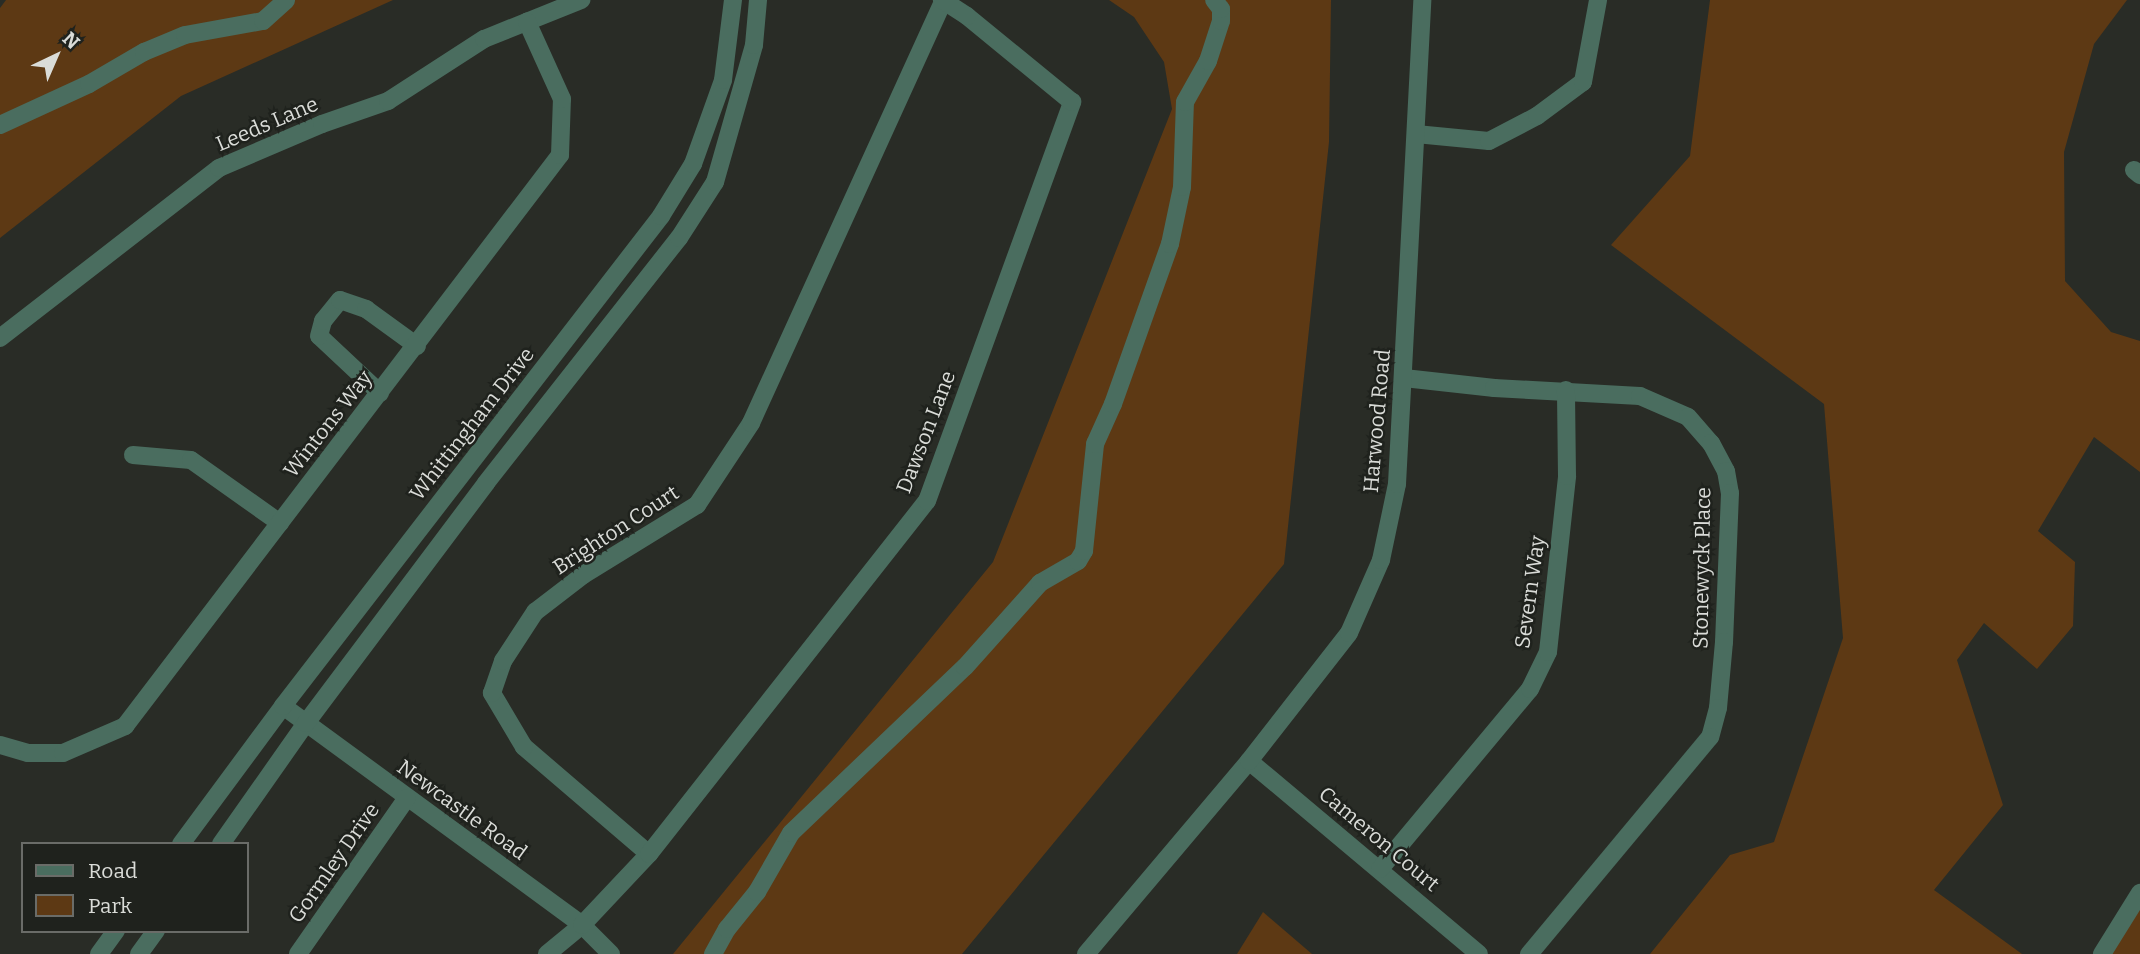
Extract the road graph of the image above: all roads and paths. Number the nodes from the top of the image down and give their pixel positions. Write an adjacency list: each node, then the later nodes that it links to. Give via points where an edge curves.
1 (286, 0): 10 (street, via 263,21 185,35)
2 (581, 0): 9 (street, Leeds Lane)
3 (733, 0): 19 (street, Whittingham Drive, via 723,79 693,164 661,216)
4 (758, 0): 20 (street, via 751,59 715,182 650,277 486,483)
5 (942, 0): 26 (street, Dawson Lane, via 1072,102 927,500); 26 (street, Brighton Court, via 751,423 697,505 583,575 535,612 503,661 492,693 524,747)
6 (1214, 0): 37 (street, via 1221,9 1221,21 1208,61 1185,102 1182,187 1170,244 1095,443 1084,551 1078,561 1040,583 965,667 791,833)
7 (1422, 0): 11 (street, Harwood Road)
8 (1598, 0): 11 (street, via 1583,82 1489,141)
9 (527, 22): 12 (street, Leeds Lane, via 484,39 388,102 322,124 219,168); 13 (street, Wintons Way, via 562,99 560,155)
10 (0, 125)
11 (1416, 134): 14 (street, Harwood Road)
12 (0, 338)
13 (417, 346): 16 (street, Wintons Way); 16 (street, via 366,309 340,300 323,321 319,336)
14 (1404, 378): 15 (street, Stonewyck Place); 22 (street, Harwood Road, via 1397,484 1381,560 1349,633)
15 (1566, 390): 27 (street, Severn Way, via 1567,477 1548,652 1530,689); 40 (street, Stonewyck Place, via 1640,396 1688,417 1711,443 1726,471 1730,493 1724,642 1718,708 1710,737)
16 (380, 393): 18 (street, Wintons Way)
17 (133, 455): 18 (street, via 191,460)
18 (280, 523): 21 (street, Wintons Way, via 125,726 63,753 28,753)
19 (283, 706): 20 (street, Newcastle Road); 24 (street, Whittingham Drive)
20 (306, 723): 23 (street, Newcastle Road); 25 (street)
21 (0, 744)
22 (1249, 761): 27 (street, Cameron Court); 38 (street, Harwood Road)
23 (407, 798): 29 (street, Newcastle Road); 34 (street, Gormley Drive)
24 (182, 842)
25 (222, 842)
26 (649, 854): 29 (street, Dawson Lane)
27 (1380, 869): 39 (street, Cameron Court)
28 (2140, 892): 41 (street)
29 (582, 925): 35 (street); 36 (street, Newcastle Road)
30 (115, 933): 32 (street)
31 (155, 933): 33 (street)
32 (99, 954)
33 (139, 954)
34 (298, 954)
35 (547, 954)
36 (611, 954)
37 (713, 954)
38 (1086, 954)
39 (1479, 954)
40 (1529, 954)
41 (2102, 954)

